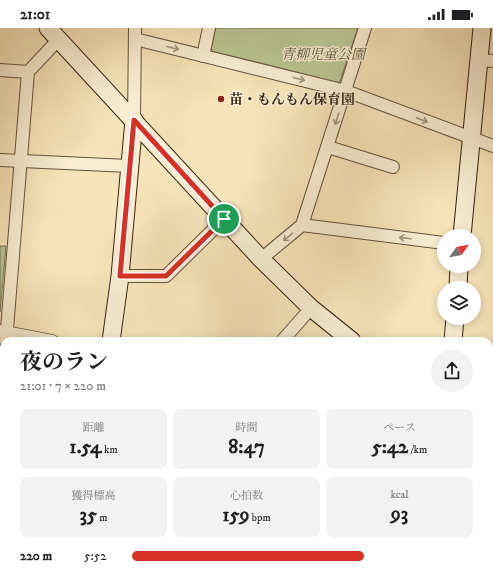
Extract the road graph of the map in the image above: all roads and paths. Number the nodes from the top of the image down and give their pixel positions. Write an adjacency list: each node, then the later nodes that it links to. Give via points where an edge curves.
1 (209, 28): 6 (street)
2 (365, 28): 10 (street)
3 (482, 28): 7 (street)
4 (135, 33): 6 (street, one-way to 6); 11 (street)
5 (54, 34): 9 (street); 11 (street)
6 (204, 56): 10 (street, one-way to 10)
7 (486, 60): 12 (street)
8 (0, 70): 9 (street)
9 (28, 72): 16 (street)
10 (346, 91): 12 (street, one-way to 12); 13 (street, one-way to 13)
11 (134, 120): 17 (street); 19 (street)
12 (472, 140): 14 (street); 21 (street)
13 (328, 146): 18 (street); 20 (street)
14 (493, 146)
15 (0, 160): 16 (street)
16 (20, 161): 17 (street); 27 (street)
17 (129, 166): 24 (street)
18 (393, 167)
19 (224, 219): 23 (street); 24 (street, via 166,276)
20 (302, 225): 22 (street, one-way to 20); 23 (street, one-way to 23)
21 (463, 229)
22 (437, 242)
23 (261, 259): 25 (street)
24 (120, 276): 29 (street)
25 (311, 308): 30 (street); 31 (street)
26 (454, 325): 32 (street)
27 (4, 334): 28 (street)
28 (25, 337)
29 (112, 337)
30 (286, 337)
31 (347, 337)
32 (453, 337)

